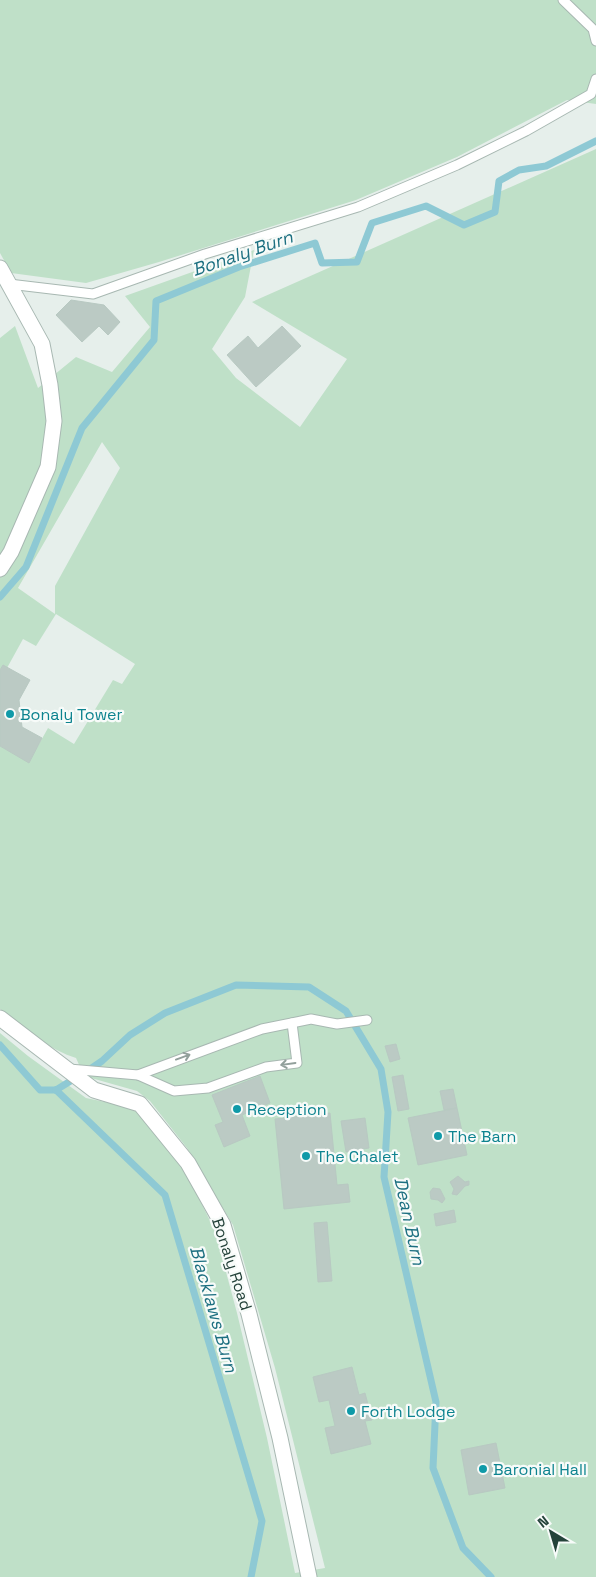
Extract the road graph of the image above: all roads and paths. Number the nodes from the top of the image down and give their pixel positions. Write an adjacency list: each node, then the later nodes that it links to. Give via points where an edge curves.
1 (563, 0): 2 (lane, via 593,29)
2 (596, 41)
3 (596, 79): 5 (lane, via 591,94 526,131 457,166 358,207 205,254 93,294)
4 (0, 268): 5 (street)
5 (9, 284): 6 (street, via 42,344 54,421 48,467 11,552)
6 (0, 569)
7 (0, 1018): 10 (street, Bonaly Road)
8 (367, 1020): 9 (lane, via 337,1024 311,1019)
9 (292, 1023): 11 (lane, one-way to 9, via 262,1029); 11 (lane, one-way to 11, via 297,1063 266,1067 208,1088 174,1091)
10 (75, 1073): 11 (lane, via 97,1071); 12 (street, Bonaly Road, via 94,1090 140,1104 188,1163 223,1226 280,1438)
11 (138, 1075)
12 (309, 1577)

